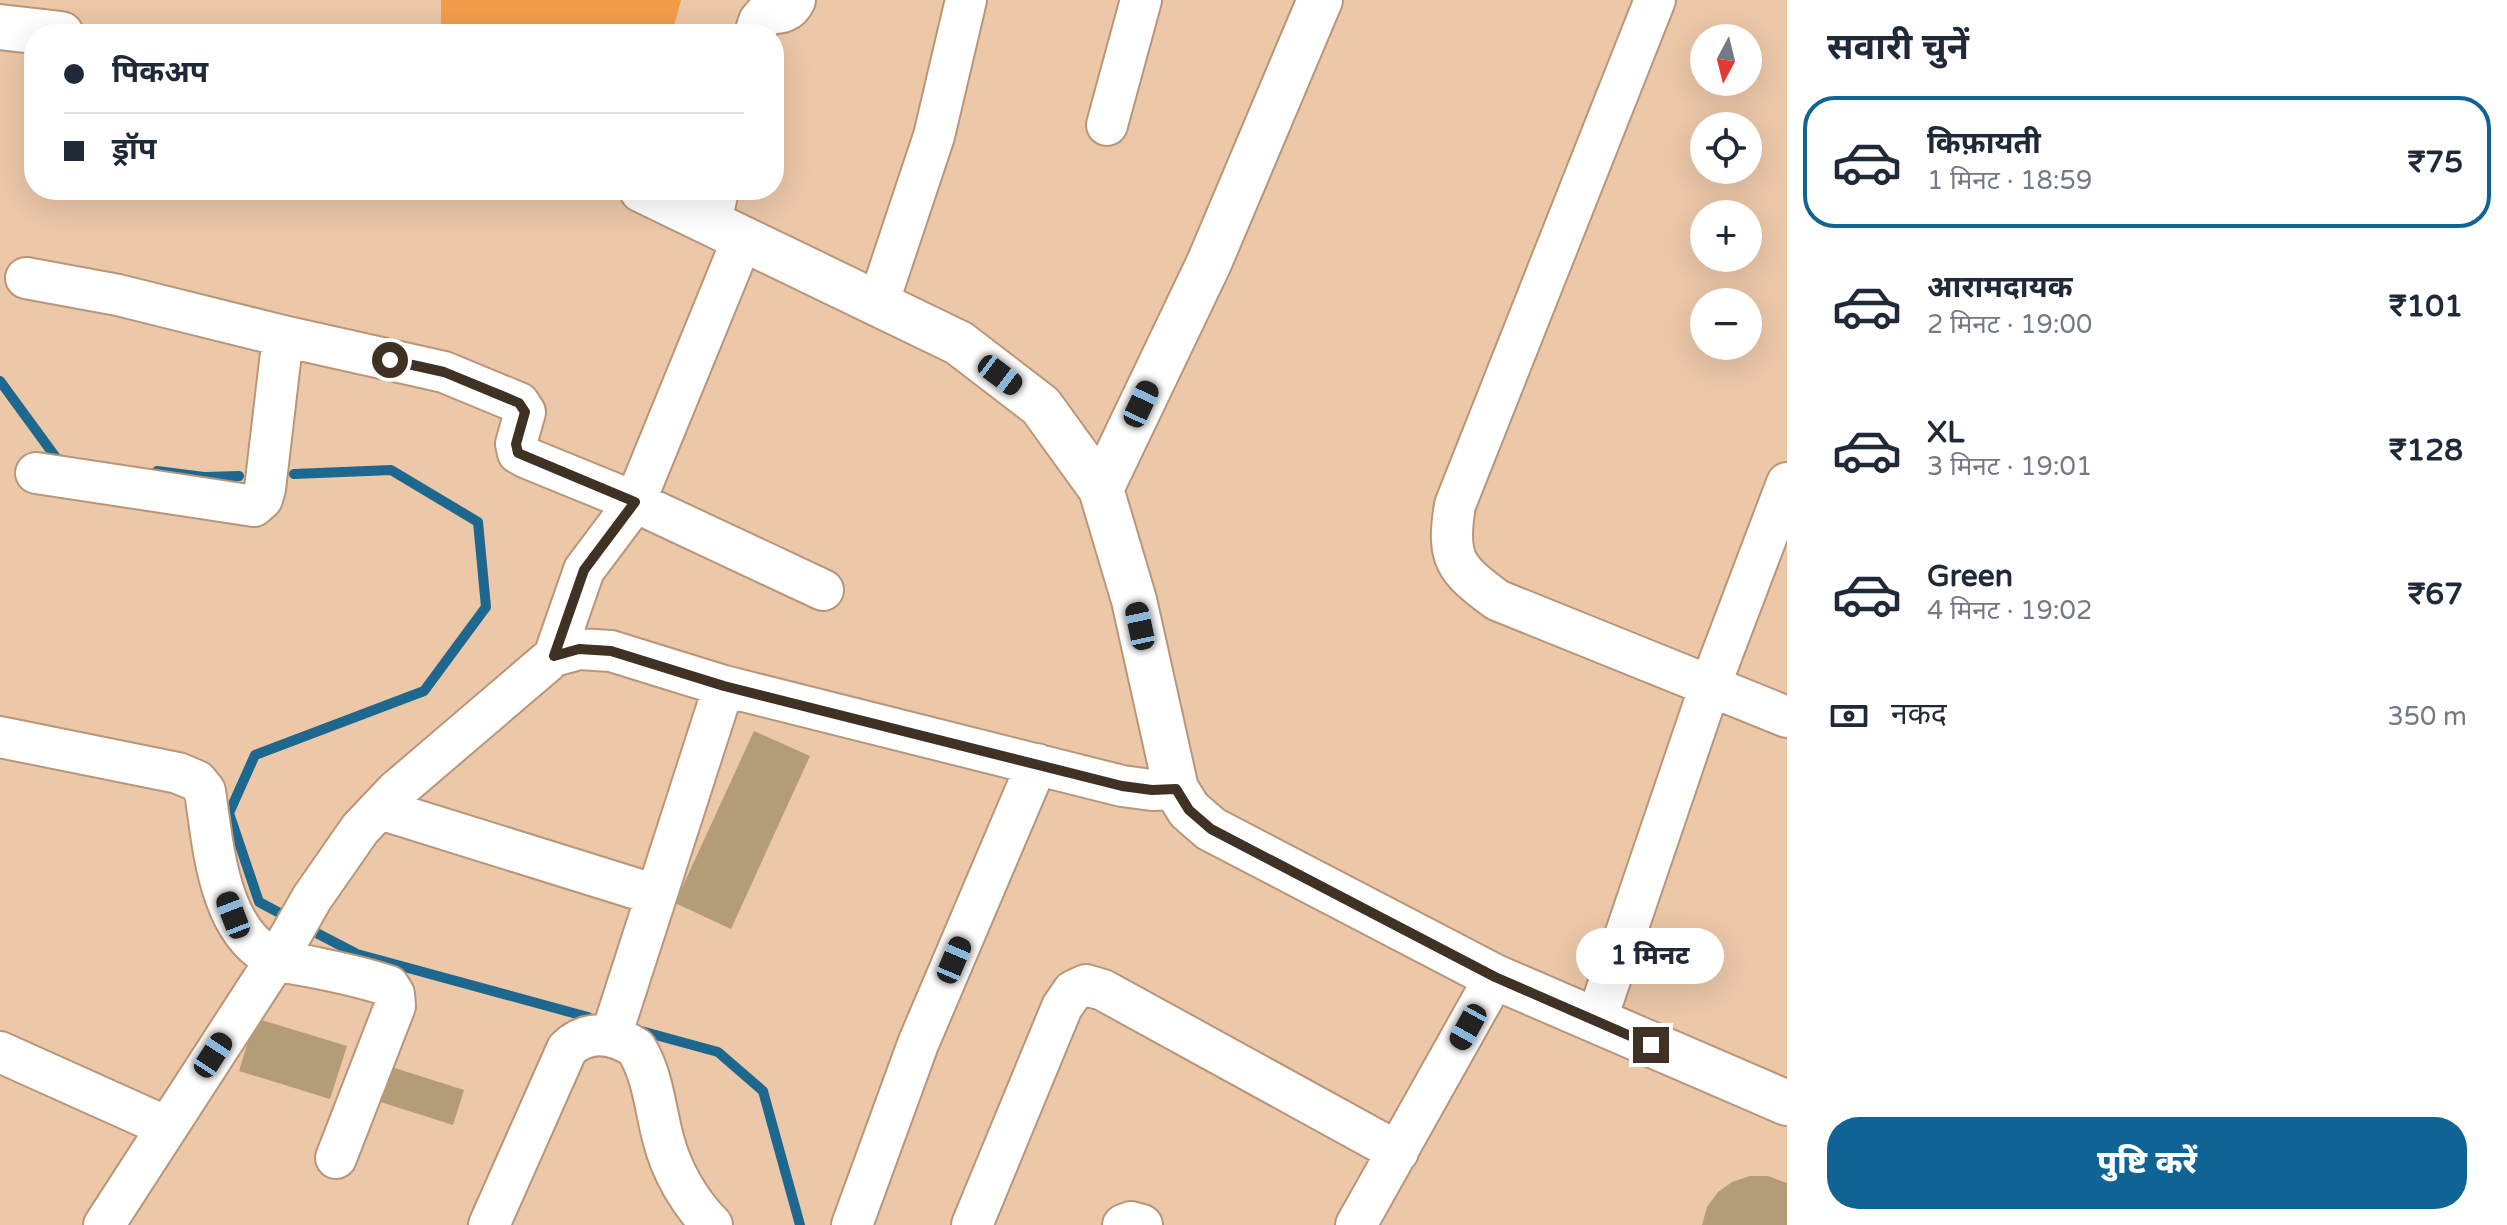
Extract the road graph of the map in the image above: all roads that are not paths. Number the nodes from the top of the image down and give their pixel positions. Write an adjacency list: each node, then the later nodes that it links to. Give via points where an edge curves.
1 (795, 0): 6 (street, via 783,13 765,14)
2 (966, 0): 13 (street, via 934,136)
3 (1141, 0): 9 (street)
4 (1320, 0): 17 (street, via 1209,263)
5 (1655, 0): 22 (street, via 1455,505 1451,533 1455,561 1497,600)
6 (758, 24)
7 (0, 27): 8 (street)
8 (24, 30)
9 (1107, 125)
10 (672, 200): 11 (street)
11 (724, 217): 13 (street); 18 (street)
12 (26, 278): 14 (street)
13 (878, 304): 17 (street, via 959,343 1041,406)
14 (283, 336): 15 (street, via 265,489 254,506); 18 (street, via 444,372 519,403 525,412 518,453)
15 (36, 473)
16 (1787, 483): 22 (street)
17 (1101, 489): 26 (street, via 1134,600)
18 (635, 502): 19 (street); 20 (street, via 584,570)
19 (823, 590)
20 (554, 656): 21 (street, via 579,649 611,651); 27 (street)
21 (724, 686): 25 (street); 28 (street)
22 (1710, 686): 23 (street); 31 (street)
23 (1787, 717)
24 (0, 737): 29 (street, via 197,781 205,791 219,879 233,915 254,945)
25 (1037, 764): 26 (street, via 1122,786); 41 (street, via 918,1044)
26 (1176, 789): 30 (street, via 1189,810 1211,829)
27 (380, 809): 28 (street); 29 (street, via 312,898)
28 (656, 895): 32 (street)
29 (280, 953): 35 (street); 37 (street, via 389,986 394,994 395,1006)
30 (1495, 977): 31 (street); 36 (street)
31 (1596, 1021): 34 (street)
32 (611, 1036): 39 (street, via 591,1035 567,1049); 40 (street, via 636,1048 642,1058 663,1141 684,1190)
33 (0, 1052): 35 (street)
34 (1787, 1103)
35 (167, 1127): 38 (street)
36 (1398, 1152): 42 (street, via 1086,985 1073,991 1062,1007); 45 (street)
37 (336, 1158)
38 (104, 1225)
39 (489, 1225)
40 (712, 1225)
41 (852, 1225)
42 (972, 1225)
43 (1123, 1225): 44 (street)
44 (1142, 1225)
45 (1356, 1225)

